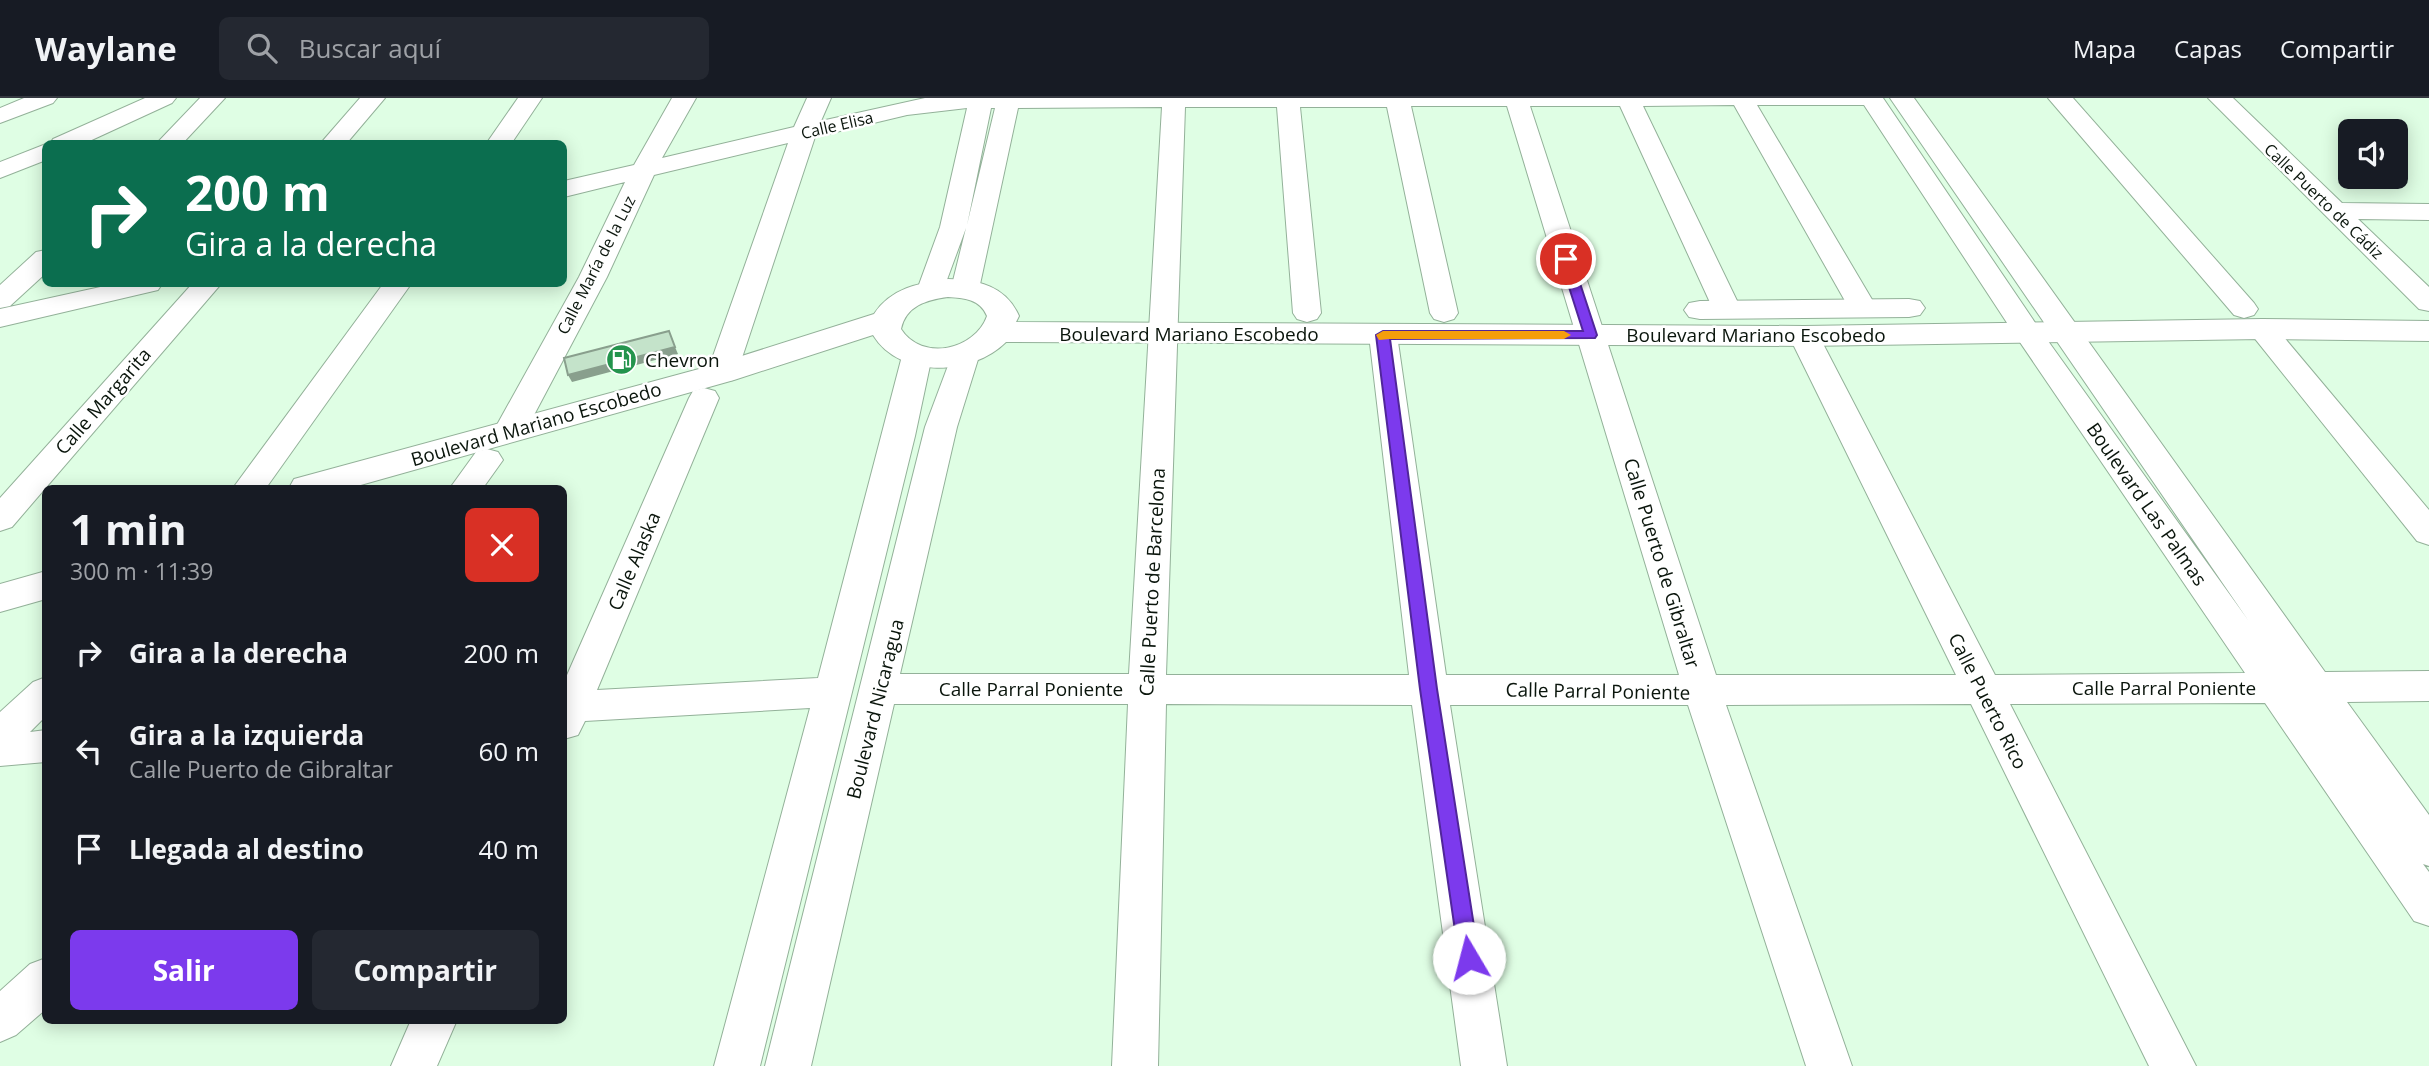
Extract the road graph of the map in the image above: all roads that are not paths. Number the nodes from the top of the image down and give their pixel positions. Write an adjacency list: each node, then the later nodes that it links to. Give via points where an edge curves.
1 (45, 98): 20 (street)
2 (164, 98): 22 (street)
3 (213, 98): 23 (street)
4 (373, 98): 24 (street)
5 (530, 98): 25 (street)
6 (684, 98): 28 (street, Calle María de la Luz)
7 (820, 98): 21 (street, Calle Alaska)
8 (1871, 98): 19 (street, Calle Elisa); 47 (street, Boulevard Las Palmas)
9 (1902, 98): 47 (street, Boulevard Las Palmas)
10 (2060, 98): 45 (street)
11 (2220, 98): 30 (street, Calle Puerto de Cádiz)
12 (981, 99): 13 (street, Calle Elisa); 21 (street, Calle Elisa, via 925,104); 37 (street, via 953,227)
13 (1009, 99): 14 (street, Calle Elisa); 36 (street)
14 (1174, 99): 15 (street, Calle Elisa); 48 (street, Calle Puerto de Barcelona)
15 (1288, 99): 16 (street, Calle Elisa); 42 (street)
16 (1397, 99): 17 (street, Calle Elisa); 43 (street)
17 (1516, 99): 18 (street, Calle Elisa); 49 (street, Calle Puerto de Gibraltar)
18 (1628, 99): 19 (street, Calle Elisa); 41 (street)
19 (1741, 99): 40 (street)
20 (0, 116)
21 (804, 133): 28 (street, Calle Elisa); 55 (street, Calle Alaska)
22 (71, 140)
23 (172, 140)
24 (336, 140)
25 (501, 140)
26 (42, 153): 27 (street)
27 (0, 171)
28 (643, 171): 29 (street, Calle Elisa); 56 (street, Calle María de la Luz, via 593,277)
29 (567, 188)
30 (2335, 211): 31 (street); 39 (street, Calle Puerto de Cádiz)
31 (2429, 212)
32 (42, 262): 38 (street)
33 (135, 287): 44 (street)
34 (204, 287): 62 (street, Calle Margarita)
35 (395, 287): 58 (street)
36 (965, 289): 37 (main road); 46 (main road, via 987,295)
37 (931, 290): 53 (main road, via 891,311)
38 (0, 300)
39 (2429, 306): 45 (main road, Boulevard Mariano Escobedo)
40 (1863, 308): 41 (main road, Boulevard Mariano Escobedo); 47 (main road, Boulevard Mariano Escobedo)
41 (1727, 309): 49 (main road, Boulevard Mariano Escobedo)
42 (1307, 313): 43 (main road, Boulevard Mariano Escobedo); 48 (main road, Boulevard Mariano Escobedo)
43 (1444, 313): 49 (main road, Boulevard Mariano Escobedo)
44 (0, 318)
45 (2253, 319): 47 (main road, Boulevard Mariano Escobedo); 50 (main road, Boulevard Mariano Escobedo); 63 (street)
46 (1000, 320): 48 (main road, Boulevard Mariano Escobedo); 54 (main road, via 979,348)
47 (2038, 320): 52 (main road, Boulevard Mariano Escobedo); 69 (street, Boulevard Las Palmas); 70 (street, Boulevard Las Palmas)
48 (1163, 323): 51 (main road, Boulevard Mariano Escobedo); 72 (street, Calle Puerto de Barcelona)
49 (1587, 323): 51 (main road, Boulevard Mariano Escobedo); 52 (main road, Boulevard Mariano Escobedo); 76 (street, Calle Puerto de Gibraltar)
50 (2429, 331)
51 (1383, 335): 73 (street)
52 (1804, 336): 74 (street, Calle Puerto Rico)
53 (899, 341): 54 (main road, via 933,358); 55 (main road, Boulevard Mariano Escobedo); 75 (street, via 899,436)
54 (965, 353): 71 (street, Boulevard Nicaragua, via 941,426)
55 (713, 385): 56 (main road, Boulevard Mariano Escobedo); 57 (main road, Boulevard Mariano Escobedo); 78 (street, Calle Alaska)
56 (509, 432): 59 (main road, Boulevard Mariano Escobedo)
57 (487, 460): 60 (main road, Boulevard Mariano Escobedo); 61 (street)
58 (251, 485)
59 (318, 485)
60 (400, 485)
61 (468, 485)
62 (0, 519)
63 (2429, 533)
64 (42, 559): 65 (main road)
65 (0, 570)
66 (42, 586): 67 (main road)
67 (0, 598)
68 (2429, 686): 70 (street, Calle Parral Poniente)
69 (2273, 688): 70 (street, Calle Parral Poniente); 74 (street, Calle Parral Poniente); 84 (street, Boulevard Las Palmas)
70 (2315, 688): 83 (street, Boulevard Las Palmas)
71 (880, 689): 72 (street, Calle Parral Poniente); 90 (street, Boulevard Nicaragua)
72 (1147, 689): 73 (street, Calle Parral Poniente); 91 (street, Calle Puerto de Barcelona)
73 (1429, 689): 76 (street, Calle Parral Poniente); 92 (street)
74 (1981, 689): 76 (street, Calle Parral Poniente); 94 (street, Calle Puerto Rico)
75 (832, 692): 79 (street); 89 (street)
76 (1703, 692): 93 (street, Calle Puerto de Gibraltar)
77 (42, 696): 80 (street)
78 (567, 711)
79 (567, 713)
80 (0, 736)
81 (42, 746): 82 (street)
82 (0, 750)
83 (2429, 848)
84 (2429, 907)
85 (42, 983): 86 (street)
86 (0, 1020)
87 (432, 1024): 88 (street)
88 (415, 1066)
89 (737, 1066)
90 (788, 1066)
91 (1135, 1066)
92 (1485, 1066)
93 (1829, 1066)
94 (2173, 1066)

